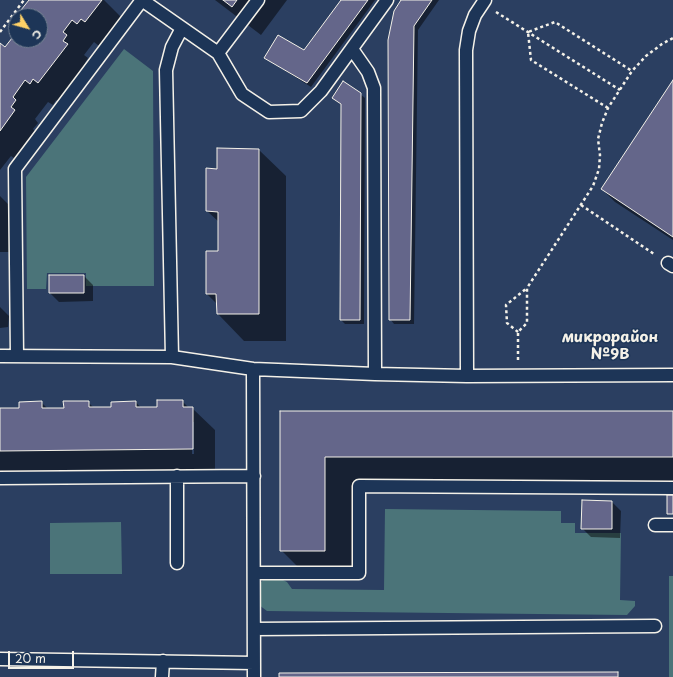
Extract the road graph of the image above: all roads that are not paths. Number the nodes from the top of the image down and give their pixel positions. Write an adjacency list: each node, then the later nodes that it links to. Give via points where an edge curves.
1 (142, 0): 5 (lane); 9 (lane, via 15,169)
2 (258, 0): 7 (lane)
3 (387, 0): 6 (lane)
4 (484, 2): 14 (lane, via 475,14 466,50)
5 (182, 28): 7 (lane); 10 (lane, via 172,47 166,70)
6 (352, 49): 7 (lane, via 321,91 300,111 269,112 242,94); 12 (lane, via 368,72 374,88)
7 (218, 53)
8 (0, 356): 9 (lane)
9 (18, 356): 10 (lane)
10 (172, 357): 11 (lane)
11 (254, 369): 12 (lane); 16 (lane)
12 (375, 374): 14 (lane)
13 (673, 374): 14 (lane)
14 (467, 376)
15 (177, 476): 16 (lane); 17 (lane); 21 (lane)
16 (254, 476): 22 (lane)
17 (0, 478)
18 (673, 488): 22 (lane, via 359,486 359,573)
19 (655, 525): 20 (lane)
20 (673, 525)
21 (177, 563)
22 (254, 573): 24 (lane)
23 (655, 626): 24 (lane)
24 (254, 629): 27 (lane)
25 (0, 659): 26 (lane)
26 (163, 661): 27 (lane); 28 (lane)
27 (254, 663): 29 (lane)
28 (162, 677)
29 (254, 677)

